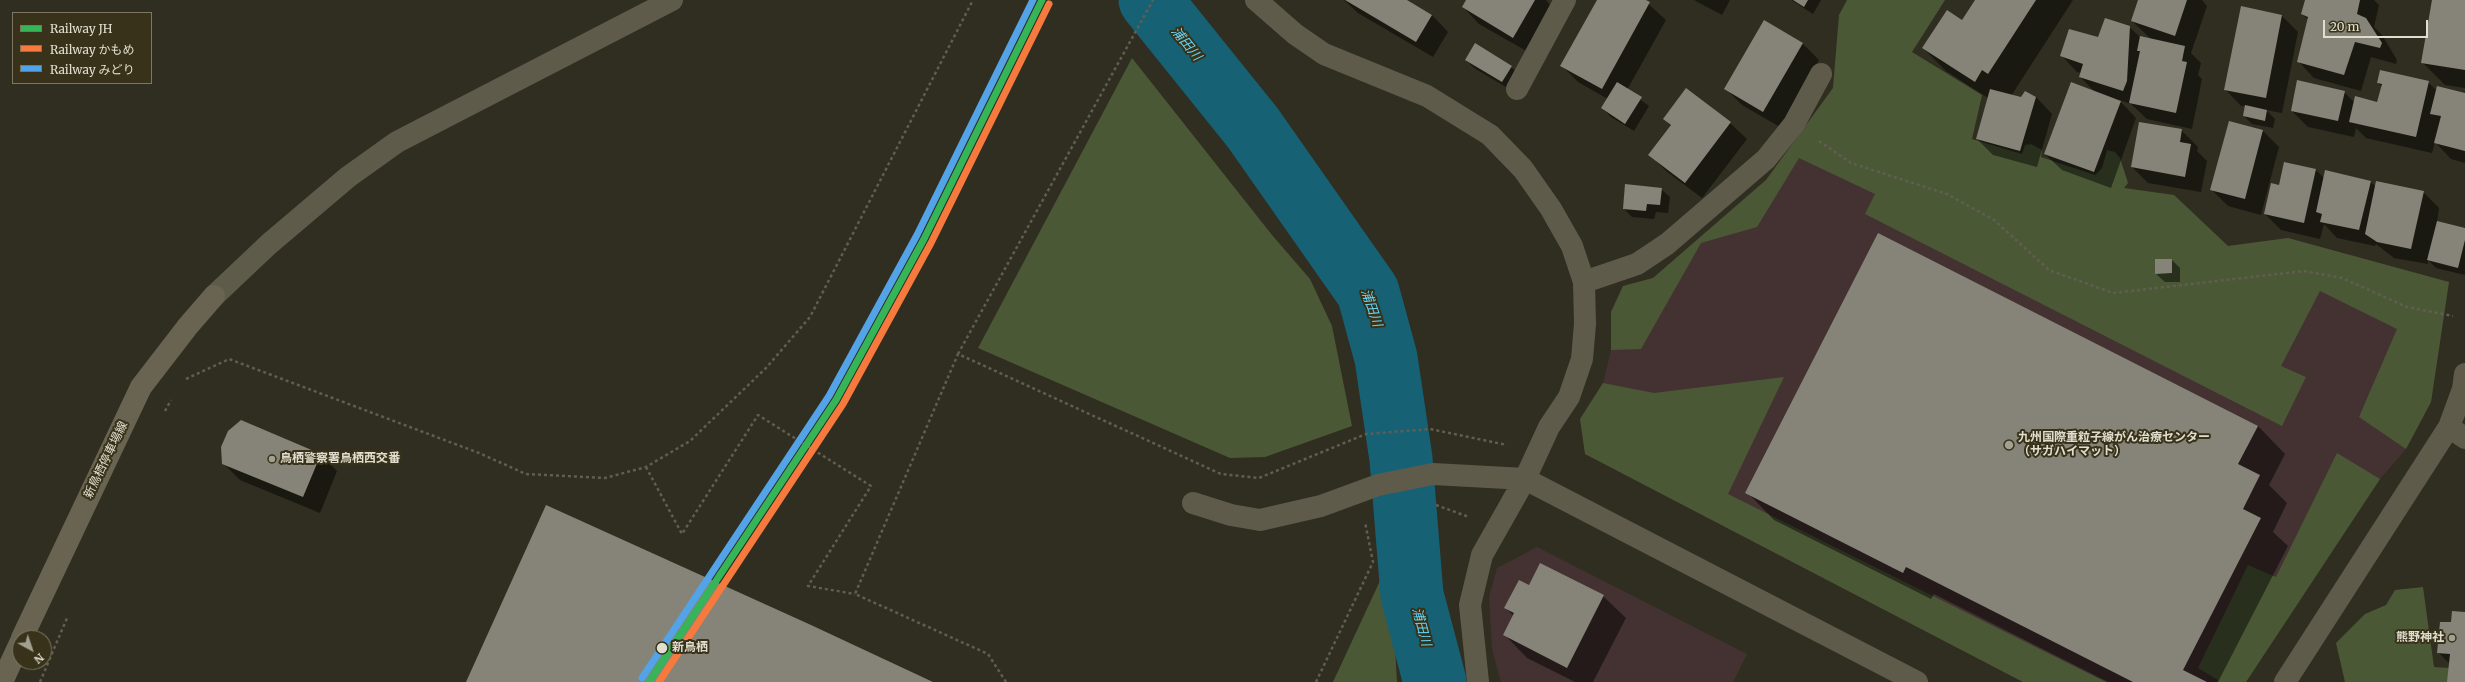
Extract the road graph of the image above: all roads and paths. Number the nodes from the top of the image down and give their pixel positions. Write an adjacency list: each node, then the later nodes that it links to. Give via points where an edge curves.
1 (672, 0): 10 (street, via 397,142 342,182 268,244)
2 (974, 0): 19 (path, via 810,317 766,368 690,442)
3 (1153, 0): 12 (path)
4 (1256, 0): 9 (street, via 1295,34 1324,54 1426,96 1490,135 1523,169 1551,209 1572,246)
5 (1565, 0): 7 (street)
6 (1822, 74): 8 (street)
7 (1517, 89)
8 (1794, 124): 9 (street, via 1766,160 1667,244 1637,264); 11 (path, via 1851,163 1947,194 1994,220 2049,270 2112,293 2304,271 2342,278 2407,307)
9 (1584, 282): 20 (street, via 1585,324 1582,359 1569,397 1549,427)
10 (214, 296): 27 (main road, 新鳥栖停車場線, via 141,387)
11 (2453, 316)
12 (958, 354): 18 (path, via 1221,474 1258,478 1366,434 1430,428 1505,446); 25 (path)
13 (2465, 374): 17 (street)
14 (180, 382): 19 (path, via 229,359 479,453 526,474 605,478)
15 (172, 396): 16 (path)
16 (162, 417)
17 (2457, 432): 35 (street)
18 (1510, 442)
19 (646, 468): 25 (path, via 682,534 758,415 871,486 808,586)
20 (1525, 479): 21 (street, via 1433,474 1378,485 1322,506 1260,520 1231,515); 33 (street, via 1482,555 1470,605); 34 (street)
21 (1193, 503)
22 (1434, 504): 23 (path)
23 (1469, 517)
24 (1372, 518): 32 (path, via 1365,522 1373,562)
25 (855, 594): 31 (path, via 988,654)
26 (67, 617): 30 (path)
27 (26, 630)
28 (12, 660): 29 (main road)
29 (2, 682)
30 (40, 682)
31 (1006, 682)
32 (1316, 682)
33 (1478, 682)
34 (1917, 682)
35 (2284, 682)

